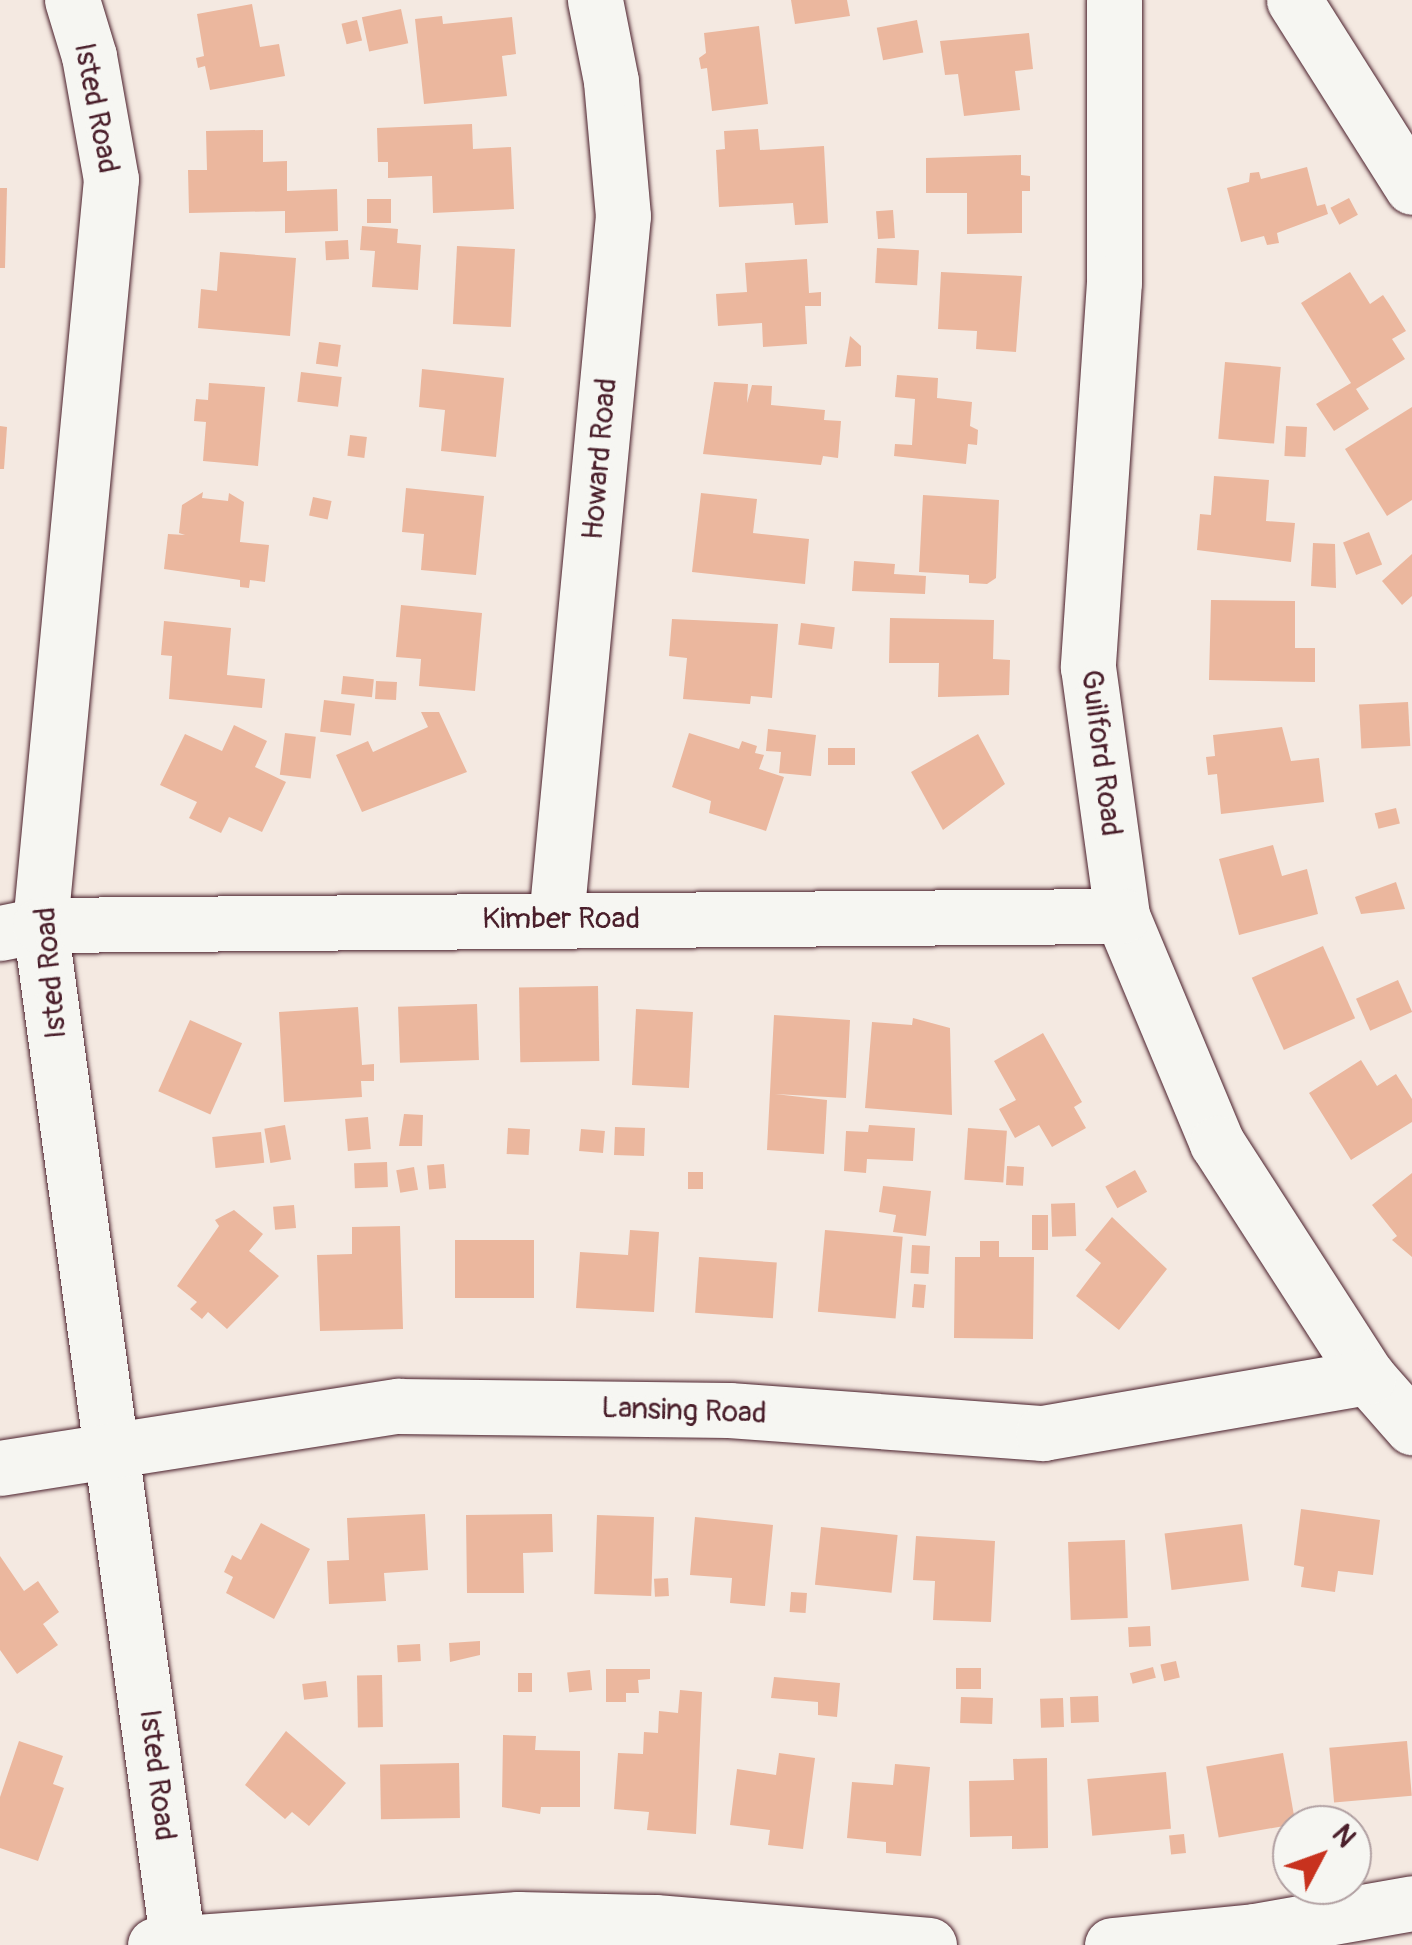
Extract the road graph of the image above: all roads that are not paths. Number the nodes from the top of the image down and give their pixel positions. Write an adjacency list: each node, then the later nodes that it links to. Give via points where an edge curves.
1 (72, 0): 8 (street, Isted Road, via 90,56 111,179)
2 (595, 0): 7 (street, Howard Road, via 612,81 623,216)
3 (1294, 0): 5 (street)
4 (1128, 9): 6 (street, Guilford Road, via 1088,668)
5 (1412, 187)
6 (1122, 916): 7 (street, Kimber Road); 9 (street, Guilford Road, via 1217,1142)
7 (556, 919): 8 (street, Kimber Road)
8 (20, 928): 11 (street, Isted Road)
9 (1368, 1377): 10 (street, Guilford Road); 11 (street, Lansing Road, via 1043,1433 730,1410 398,1406)
10 (1412, 1427)
11 (115, 1447): 12 (street, Lansing Road); 14 (street, Isted Road)
12 (0, 1468)
13 (1412, 1903): 16 (street, via 1254,1931)
14 (170, 1944): 15 (street, via 518,1919 654,1922)
15 (929, 1945)
16 (1112, 1945)

